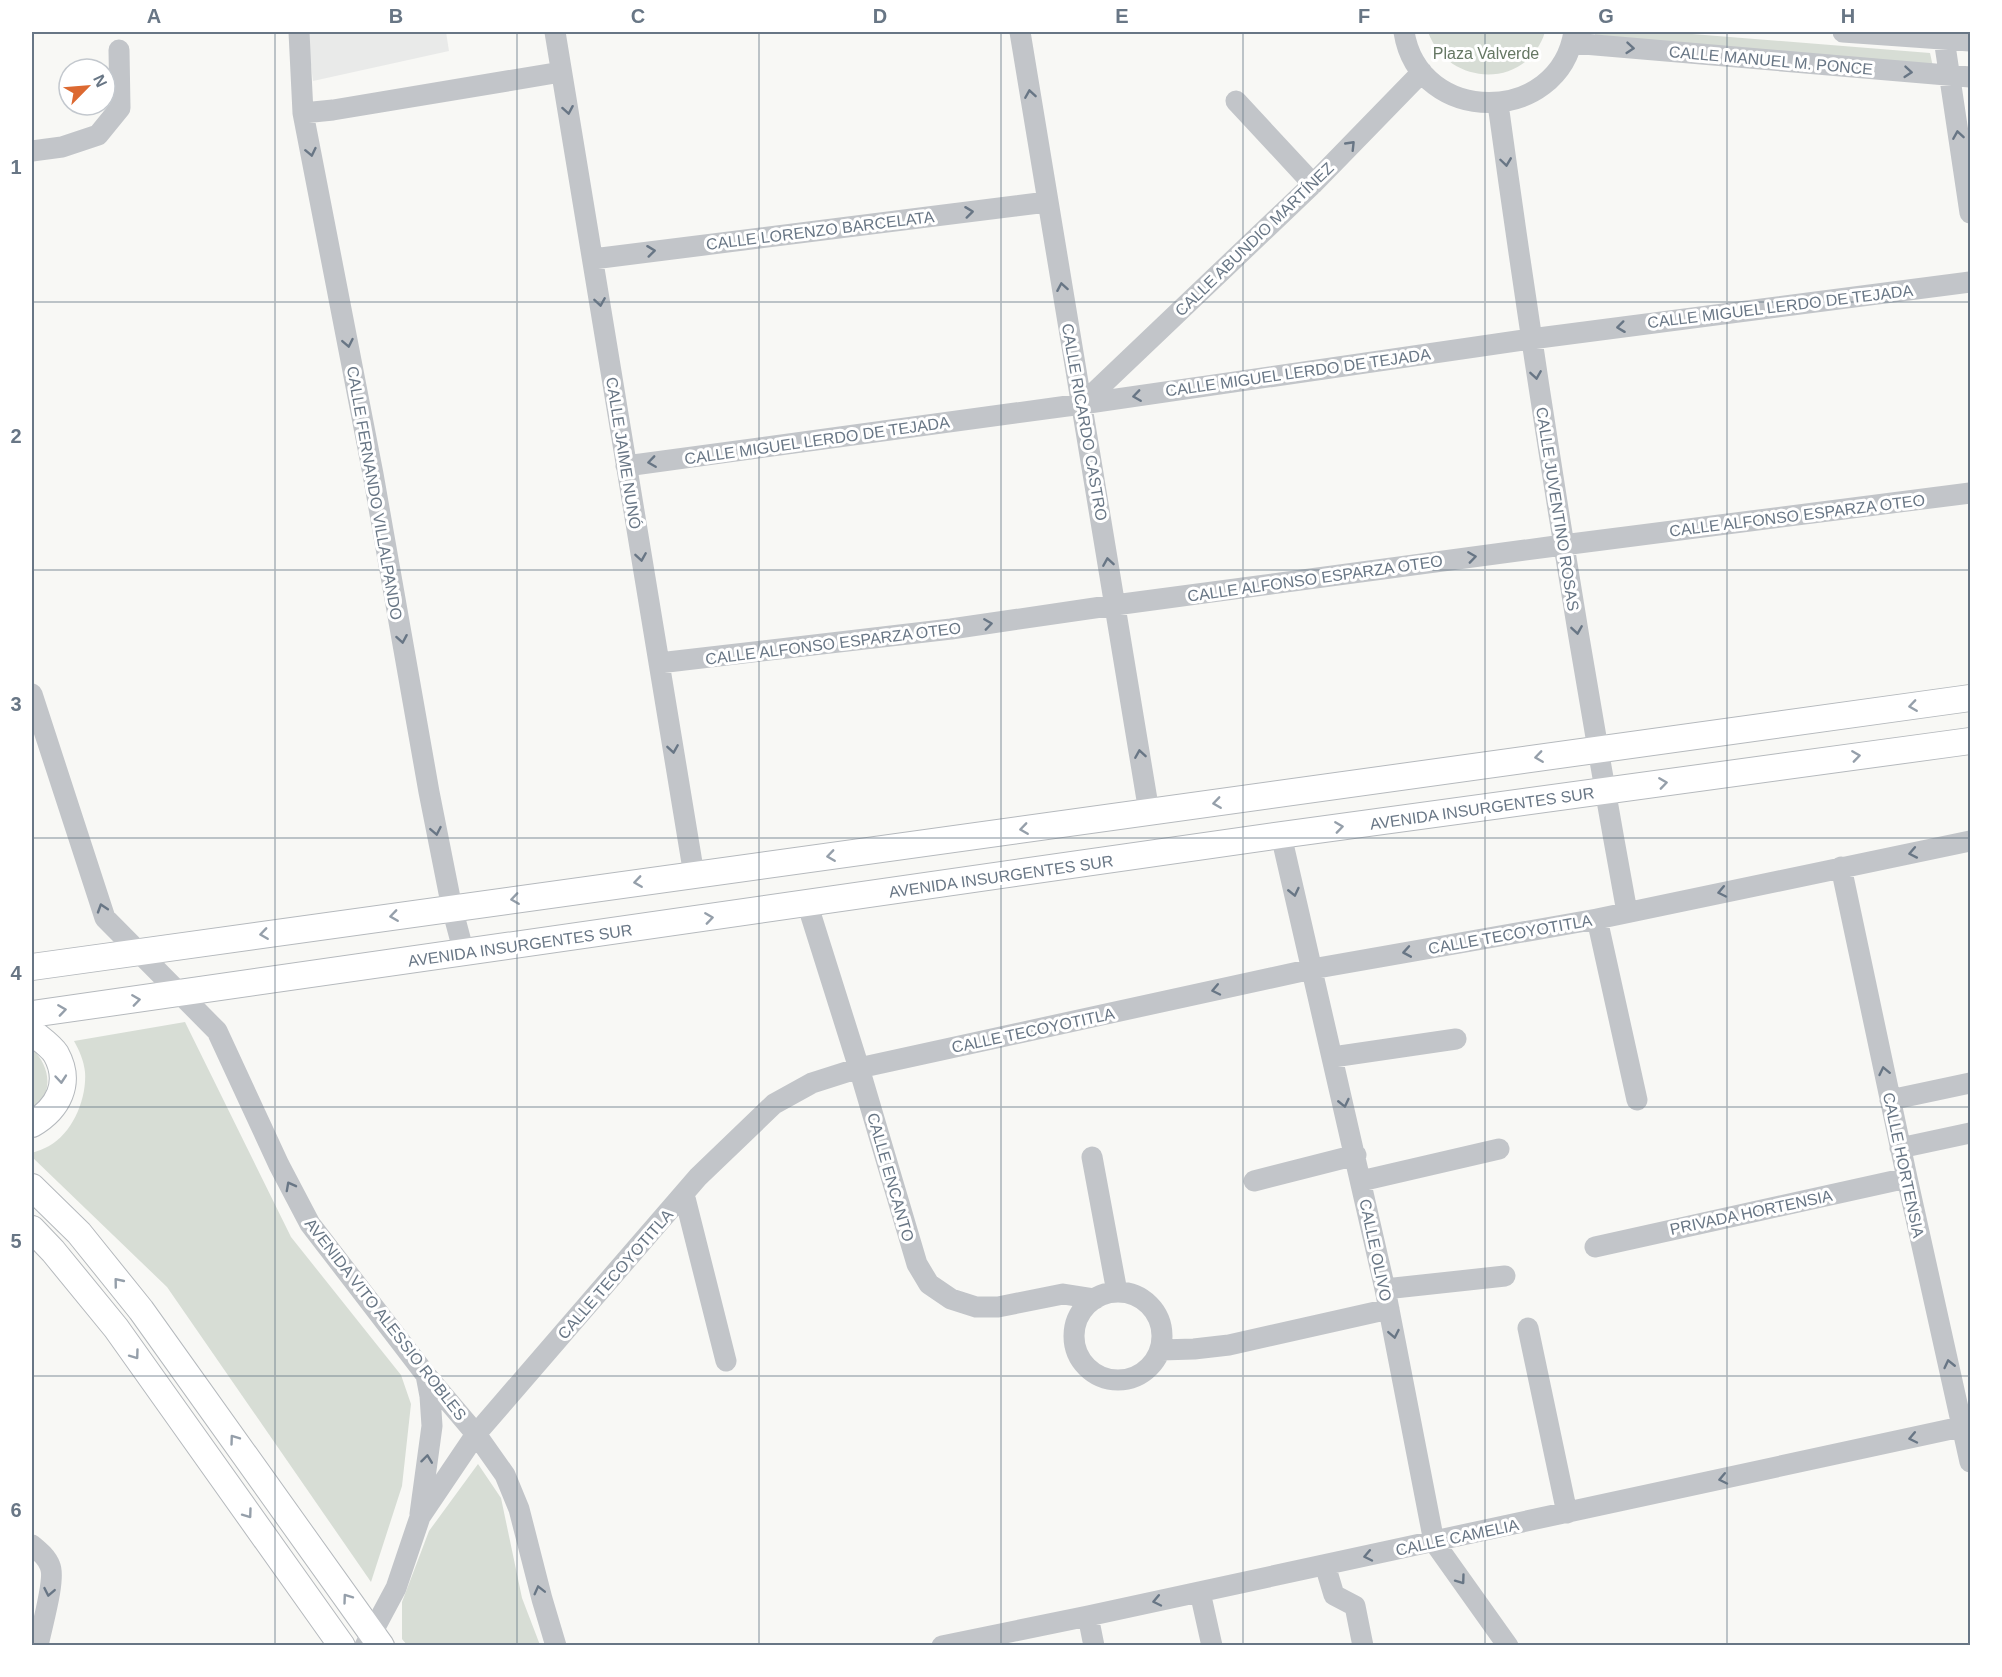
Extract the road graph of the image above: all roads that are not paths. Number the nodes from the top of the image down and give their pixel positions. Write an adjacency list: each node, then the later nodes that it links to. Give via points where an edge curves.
1 (299, 32): 16 (street, CALLE FERNANDO VILLALPANDO)
2 (555, 32): 10 (street, CALLE JAIME NUNÓ)
3 (1020, 32): 19 (street, CALLE RICARDO CASTRO, one-way to 3)
4 (1404, 32): 11 (street)
5 (1843, 32): 6 (street)
6 (1943, 35): 8 (street); 12 (street)
7 (1573, 37): 12 (street, CALLE MANUEL M. PONCE, one-way to 12); 15 (street, via 1563,63 1549,80 1526,96)
8 (1971, 41)
9 (119, 50): 17 (street, via 120,108 98,135 62,147)
10 (561, 72): 16 (street); 21 (street, CALLE JAIME NUNÓ, one-way to 21)
11 (1422, 72): 15 (street, via 1454,96); 18 (street, CALLE ABUNDIO MARTÍNEZ, one-way to 11)
12 (1949, 76): 13 (street, CALLE MANUEL M. PONCE); 20 (street, one-way to 12)
13 (1971, 77)
14 (1236, 100): 18 (street)
15 (1498, 104): 23 (street, CALLE JUVENTINO ROSAS, one-way to 23)
16 (303, 113): 41 (street, CALLE FERNANDO VILLALPANDO, one-way to 41)
17 (32, 151)
18 (1313, 184): 24 (street, CALLE ABUNDIO MARTÍNEZ)
19 (1047, 202): 21 (street, CALLE LORENZO BARCELATA, one-way to 19); 24 (street, CALLE RICARDO CASTRO, one-way to 19)
20 (1971, 213)
21 (593, 259): 25 (street, CALLE JAIME NUNÓ, one-way to 25)
22 (1971, 282): 23 (street, CALLE MIGUEL LERDO DE TEJADA, one-way to 23)
23 (1531, 339): 24 (street, CALLE MIGUEL LERDO DE TEJADA, one-way to 24); 27 (street, CALLE JUVENTINO ROSAS, one-way to 27)
24 (1082, 404): 25 (street, CALLE MIGUEL LERDO DE TEJADA, one-way to 25); 28 (street, CALLE RICARDO CASTRO, one-way to 24)
25 (626, 466): 29 (street, CALLE JAIME NUNÓ, one-way to 29)
26 (1971, 493): 27 (street, CALLE ALFONSO ESPARZA OTEO)
27 (1563, 545): 28 (street, CALLE ALFONSO ESPARZA OTEO, one-way to 27); 33 (street, CALLE JUVENTINO ROSAS, one-way to 33)
28 (1115, 605): 29 (street, CALLE ALFONSO ESPARZA OTEO, one-way to 28, via 951,629); 35 (street, CALLE RICARDO CASTRO, one-way to 28)
29 (659, 663): 39 (street, CALLE JAIME NUNÓ, one-way to 39)
30 (32, 694): 44 (street, AVENIDA VITO ALESSIO ROBLES, one-way to 30, via 105,918)
31 (1971, 698): 33 (main road, one-way to 33)
32 (1971, 741): 34 (main road, AVENIDA INSURGENTES SUR, one-way to 32)
33 (1597, 749): 34 (street, CALLE JUVENTINO ROSAS); 35 (main road, one-way to 35)
34 (1605, 791): 36 (main road, AVENIDA INSURGENTES SUR, one-way to 34); 42 (street, CALLE JUVENTINO ROSAS)
35 (1149, 812): 39 (main road, one-way to 39)
36 (1281, 835): 40 (main road, AVENIDA INSURGENTES SUR); 47 (street, CALLE OLIVO, one-way to 47)
37 (1971, 841): 38 (street, CALLE TECOYOTITLA, one-way to 38)
38 (1841, 867): 42 (street, CALLE TECOYOTITLA, one-way to 42); 56 (street, CALLE HORTENSIA, one-way to 38)
39 (694, 875): 41 (main road, one-way to 41)
40 (807, 903): 45 (main road, AVENIDA INSURGENTES SUR, one-way to 40); 53 (street, CALLE ENCANTO)
41 (452, 908): 44 (main road, one-way to 44); 45 (street, CALLE FERNANDO VILLALPANDO)
42 (1627, 912): 43 (street, CALLE TECOYOTITLA)
43 (1597, 919): 47 (street, CALLE TECOYOTITLA, one-way to 47); 55 (street)
44 (139, 952): 46 (main road); 48 (street, AVENIDA VITO ALESSIO ROBLES)
45 (464, 953): 48 (main road, AVENIDA INSURGENTES SUR)
46 (32, 967)
47 (1312, 969): 52 (street, CALLE OLIVO); 53 (street, CALLE TECOYOTITLA, one-way to 53)
48 (180, 994): 49 (main road, AVENIDA INSURGENTES SUR, one-way to 48); 77 (street, AVENIDA VITO ALESSIO ROBLES, one-way to 48, via 310,1224 217,1031)
49 (32, 1014)
50 (32, 1032): 57 (main road, one-way to 57, via 55,1053 64,1078 61,1094 52,1108)
51 (1456, 1039): 52 (street)
52 (1334, 1057): 61 (street, CALLE OLIVO, one-way to 61)
53 (859, 1068): 67 (street, CALLE TECOYOTITLA, via 812,1083 774,1104); 72 (street, CALLE ENCANTO, via 917,1264 929,1284 951,1299 976,1307 1063,1294)
54 (1971, 1083): 56 (street)
55 (1636, 1100)
56 (1890, 1100): 59 (street, CALLE HORTENSIA)
57 (32, 1124)
58 (1971, 1133): 59 (street)
59 (1900, 1148): 63 (street, CALLE HORTENSIA)
60 (1498, 1149): 65 (street)
61 (1356, 1155): 64 (street); 65 (street, CALLE OLIVO)
62 (1092, 1157): 71 (street)
63 (1907, 1178): 69 (street, PRIVADA HORTENSIA); 78 (street, CALLE HORTENSIA, one-way to 63)
64 (1254, 1181)
65 (1361, 1181): 73 (street, CALLE OLIVO)
66 (32, 1187): 88 (main road, one-way to 66, via 141,1310 79,1233)
67 (684, 1194): 76 (street); 79 (street, CALLE TECOYOTITLA)
68 (32, 1229): 90 (main road, one-way to 90, via 116,1328)
69 (1595, 1247)
70 (1505, 1276): 73 (street)
71 (1118, 1292): 72 (street); 75 (street, via 1150,1305 1161,1326)
72 (1095, 1299): 75 (street, via 1078,1319 1074,1333 1081,1360 1091,1371 1117,1381 1131,1379 1144,1373)
73 (1387, 1299): 75 (street, via 1229,1345); 83 (street, CALLE OLIVO, one-way to 83)
74 (1528, 1328): 81 (street)
75 (1161, 1350)
76 (726, 1360)
77 (426, 1375): 79 (street, AVENIDA VITO ALESSIO ROBLES); 82 (street, one-way to 77, via 432,1426)
78 (1967, 1426): 80 (street, CALLE HORTENSIA); 81 (street, CALLE CAMELIA, one-way to 81)
79 (477, 1434): 82 (street, CALLE TECOYOTITLA); 91 (street, AVENIDA VITO ALESSIO ROBLES, one-way to 79, via 519,1509 505,1475)
80 (1971, 1462)
81 (1567, 1513): 83 (street, CALLE CAMELIA)
82 (420, 1517): 88 (street, CALLE TECOYOTITLA)
83 (1434, 1542): 85 (street, CALLE CAMELIA, one-way to 85); 96 (street, CALLE OLIVO, one-way to 96)
84 (32, 1545): 89 (street, one-way to 89, via 51,1567)
85 (1325, 1565): 86 (street, CALLE CAMELIA); 95 (street, via 1334,1595 1355,1606)
86 (1200, 1592): 87 (street, CALLE CAMELIA, one-way to 87); 94 (street)
87 (1088, 1616): 92 (street, CALLE CAMELIA); 93 (street)
88 (373, 1641)
89 (38, 1646)
90 (342, 1646)
91 (556, 1646)
92 (942, 1646)
93 (1094, 1646)
94 (1212, 1646)
95 (1362, 1646)
96 (1508, 1646)

